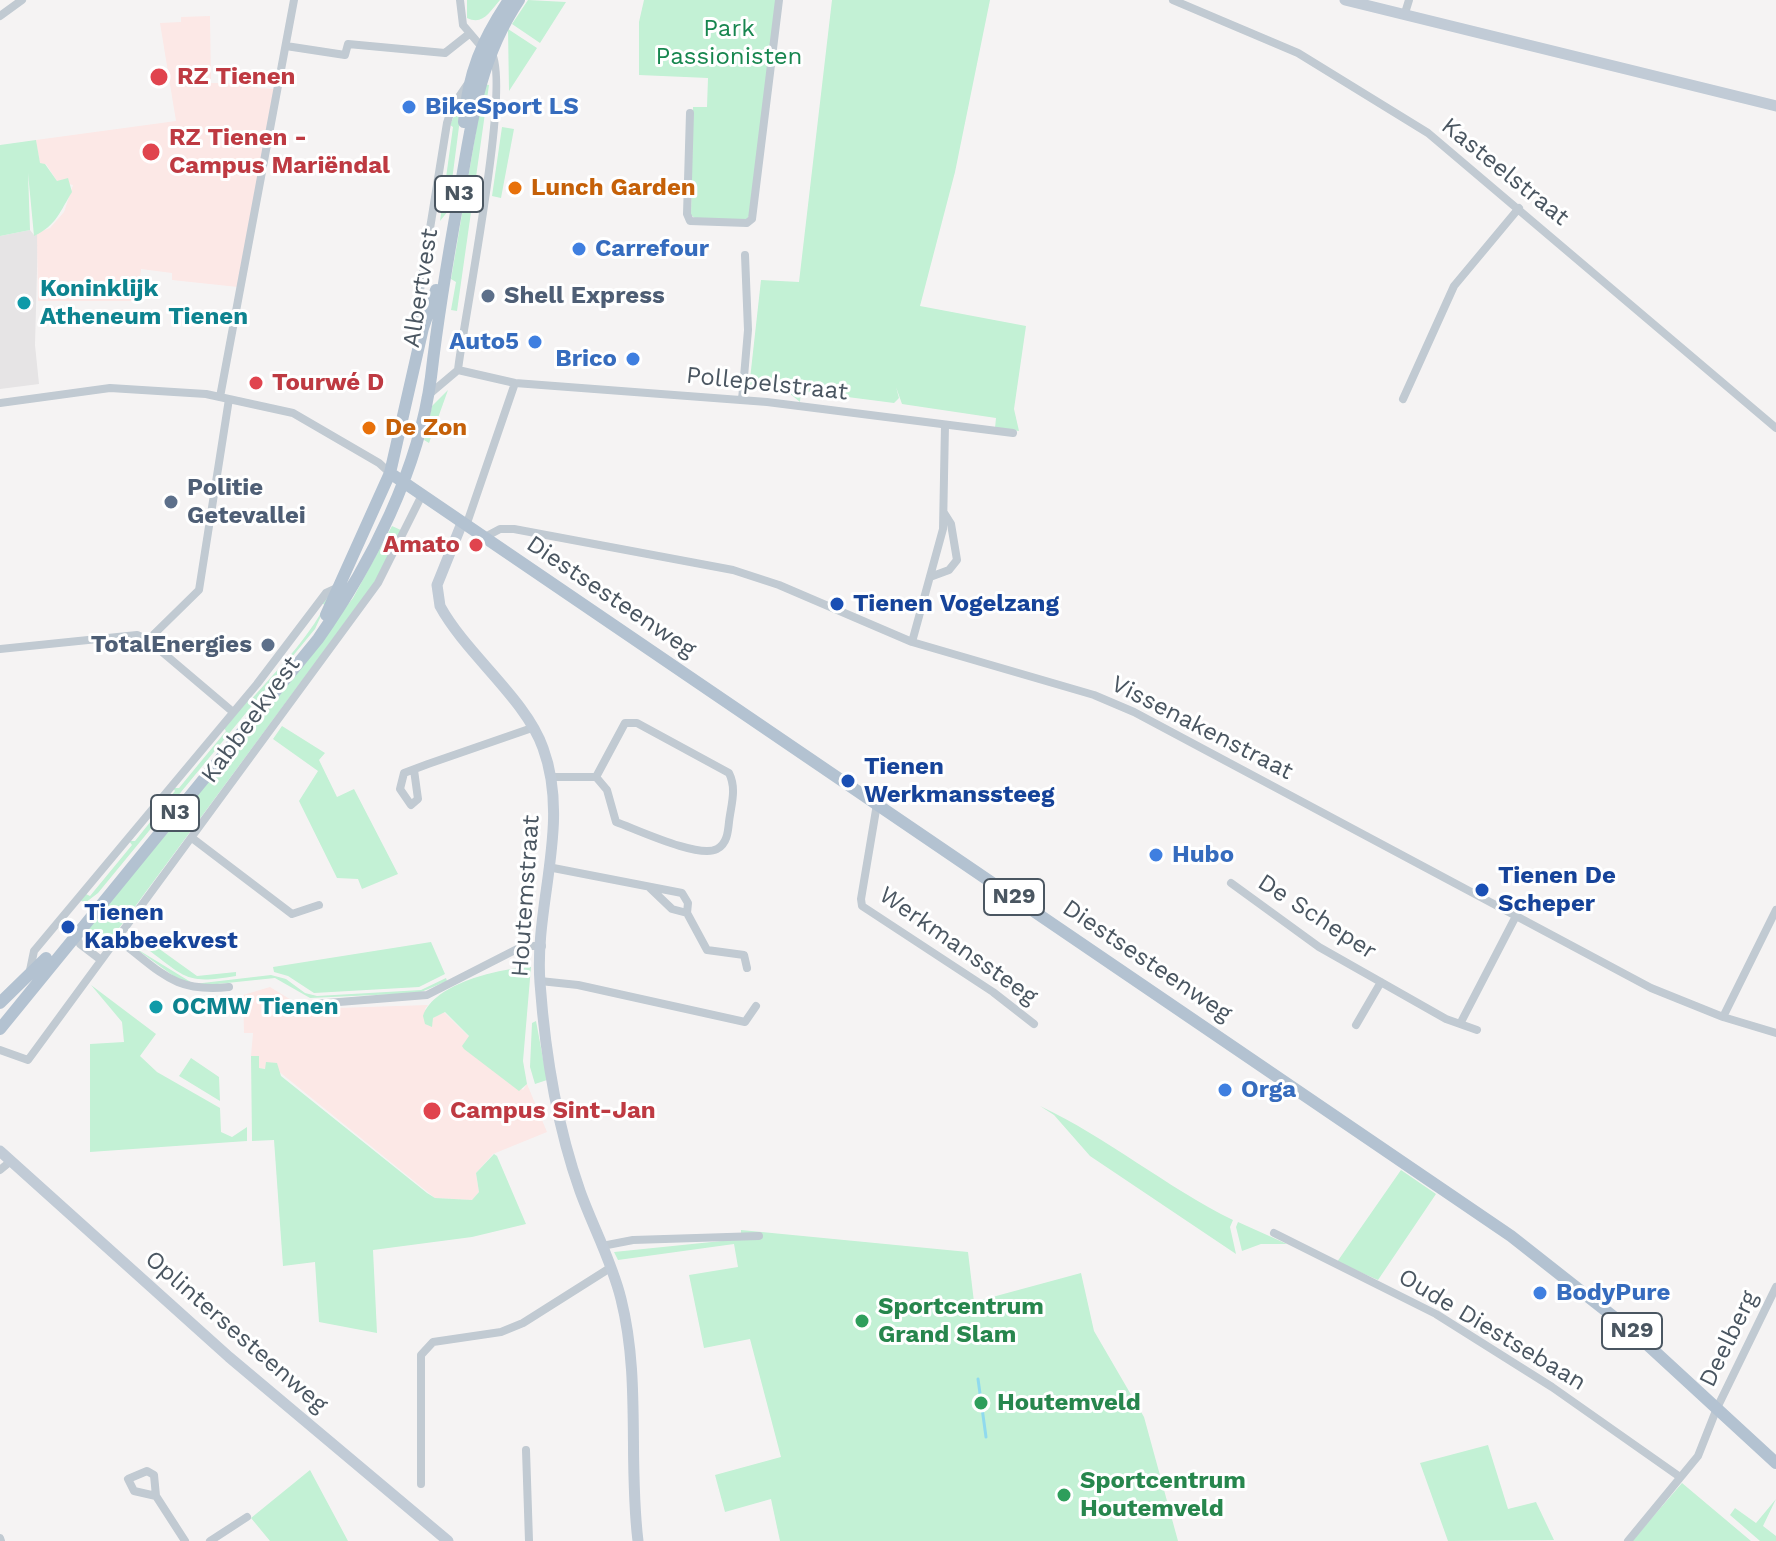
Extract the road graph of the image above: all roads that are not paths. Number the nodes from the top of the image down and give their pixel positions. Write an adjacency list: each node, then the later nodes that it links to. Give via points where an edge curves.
1 (22, 0): 10 (street)
2 (294, 0): 14 (street)
3 (460, 0): 13 (street, via 461,20)
4 (509, 0): 15 (main road, Albertvest / N3)
5 (519, 0): 15 (main road, Albertvest / N3)
6 (779, 0): 17 (street, via 752,219 747,223 690,221)
7 (1173, 0): 18 (street, Kasteelstraat, via 1320,66 1428,133)
8 (1345, 0): 11 (street)
9 (1409, 0): 11 (street)
10 (10, 3): 12 (street)
11 (1405, 13): 16 (street)
12 (0, 16)
13 (469, 34): 14 (street, via 445,53 348,44 345,55); 15 (street)
14 (286, 46): 23 (street)
15 (485, 48): 20 (street, Albertvest, via 498,64 498,109); 22 (main road, Albertvest / N3); 30 (main road, Albertvest / N3, via 467,84 441,268)
16 (1776, 106)
17 (690, 113)
18 (1519, 208): 24 (street, via 1454,286); 28 (street, Kasteelstraat)
19 (745, 255): 25 (street, via 748,330)
20 (456, 373): 21 (street, Pollepelstraat); 22 (street)
21 (515, 383): 25 (street, Pollepelstraat); 34 (street)
22 (426, 397): 31 (main road, Albertvest / N3)
23 (225, 398): 26 (street, via 110,388); 30 (street, via 293,413); 38 (street, via 199,590)
24 (1403, 399)
25 (742, 400): 27 (street, Pollepelstraat)
26 (0, 403)
27 (945, 425): 29 (street, Pollepelstraat); 33 (street)
28 (1776, 428)
29 (1013, 433)
30 (390, 473): 31 (main road, Diestsesteenweg / N29); 37 (main road, Kabbeekvest / N3)
31 (401, 483): 32 (main road, Diestsesteenweg / N29); 55 (main road, Kabbeekvest / N3, via 362,569 318,639)
32 (421, 497): 34 (main road, Diestsesteenweg / N29); 47 (street, Kabbeekvest, via 378,583)
33 (943, 512): 36 (street); 36 (street, via 951,524 957,560 949,570)
34 (464, 524): 35 (main road, Diestsesteenweg / N29); 42 (street, Houtemstraat, via 437,585 440,606)
35 (485, 537): 39 (street, Vissenakenstraat, via 514,529 733,570); 46 (main road, Diestsesteenweg / N29)
36 (930, 577): 39 (street)
37 (339, 587): 41 (street, Kabbeekvest, via 326,593); 60 (main road, Kabbeekvest / N3, via 318,628 284,672)
38 (148, 640): 40 (street, via 137,635 101,637); 41 (street)
39 (912, 642): 54 (street, Vissenakenstraat, via 1094,695 1134,712)
40 (0, 649)
41 (233, 712): 60 (street, Kabbeekvest, via 34,951)
42 (532, 728): 43 (street); 44 (street, Houtemstraat)
43 (414, 770)
44 (553, 777): 45 (street); 48 (street, Houtemstraat)
45 (596, 777): 45 (street, via 607,790 616,822 695,850 720,848 727,836 734,784 729,773 637,723 625,723)
46 (877, 804): 68 (street, Werkmanssteeg, via 862,906); 83 (main road, Diestsesteenweg / N29, via 1511,1236 1608,1310)
47 (192, 838): 51 (street, via 292,914); 56 (street, Kabbeekvest)
48 (548, 867): 50 (street); 57 (street, Houtemstraat)
49 (1231, 883): 62 (street, De Scheper, via 1287,926)
50 (649, 887): 53 (street, via 672,909); 53 (street, via 682,893)
51 (319, 905)
52 (1776, 910): 67 (street)
53 (687, 913): 59 (street, via 707,950 744,955)
54 (1516, 916): 67 (street, Vissenakenstraat, via 1651,988); 69 (street)
55 (75, 934): 58 (street); 71 (main road, Kabbeekvest / N3)
56 (117, 939): 58 (street, Kabbeekvest); 63 (street, via 181,985)
57 (542, 946): 61 (street, Houtemstraat); 65 (street, via 523,946 427,995)
58 (101, 960): 74 (street, Kabbeekvest, via 28,1060)
59 (747, 968)
60 (29, 975): 64 (main road, Kabbeekvest / N3)
61 (540, 981): 66 (street, via 745,1022); 80 (street, Houtemstraat, via 562,1125)
62 (1381, 982): 69 (street, De Scheper); 70 (street, De Scheper)
63 (229, 987)
64 (0, 1003)
65 (314, 1004)
66 (756, 1006)
67 (1723, 1017): 73 (street, Vissenakenstraat)
68 (1034, 1024)
69 (1460, 1024): 72 (street, De Scheper)
70 (1356, 1025)
71 (0, 1029)
72 (1477, 1030)
73 (1776, 1033)
74 (0, 1050)
75 (0, 1151): 76 (street, Oplintersesteenweg)
76 (11, 1161): 77 (street); 92 (street, Oplintersesteenweg, via 229,1357)
77 (0, 1170)
78 (1274, 1233): 86 (street, Oude Diestsebaan, via 1436,1314)
79 (759, 1236): 80 (street, via 633,1240)
80 (602, 1246): 81 (street, Houtemstraat)
81 (610, 1268): 87 (street, via 523,1323 425,1347); 94 (street, Houtemstraat, via 629,1353)
82 (1776, 1287): 83 (street, Deelberg)
83 (1717, 1408): 85 (main road, Diestsesteenweg / N29); 86 (street, Deelberg, via 1698,1456)
84 (526, 1450): 93 (street)
85 (1776, 1463)
86 (1680, 1477): 95 (street, Deelberg)
87 (421, 1484)
88 (156, 1496): 90 (street)
89 (247, 1517): 91 (street)
90 (185, 1541)
91 (210, 1541)
92 (448, 1541)
93 (529, 1541)
94 (638, 1541)
95 (1628, 1541)

